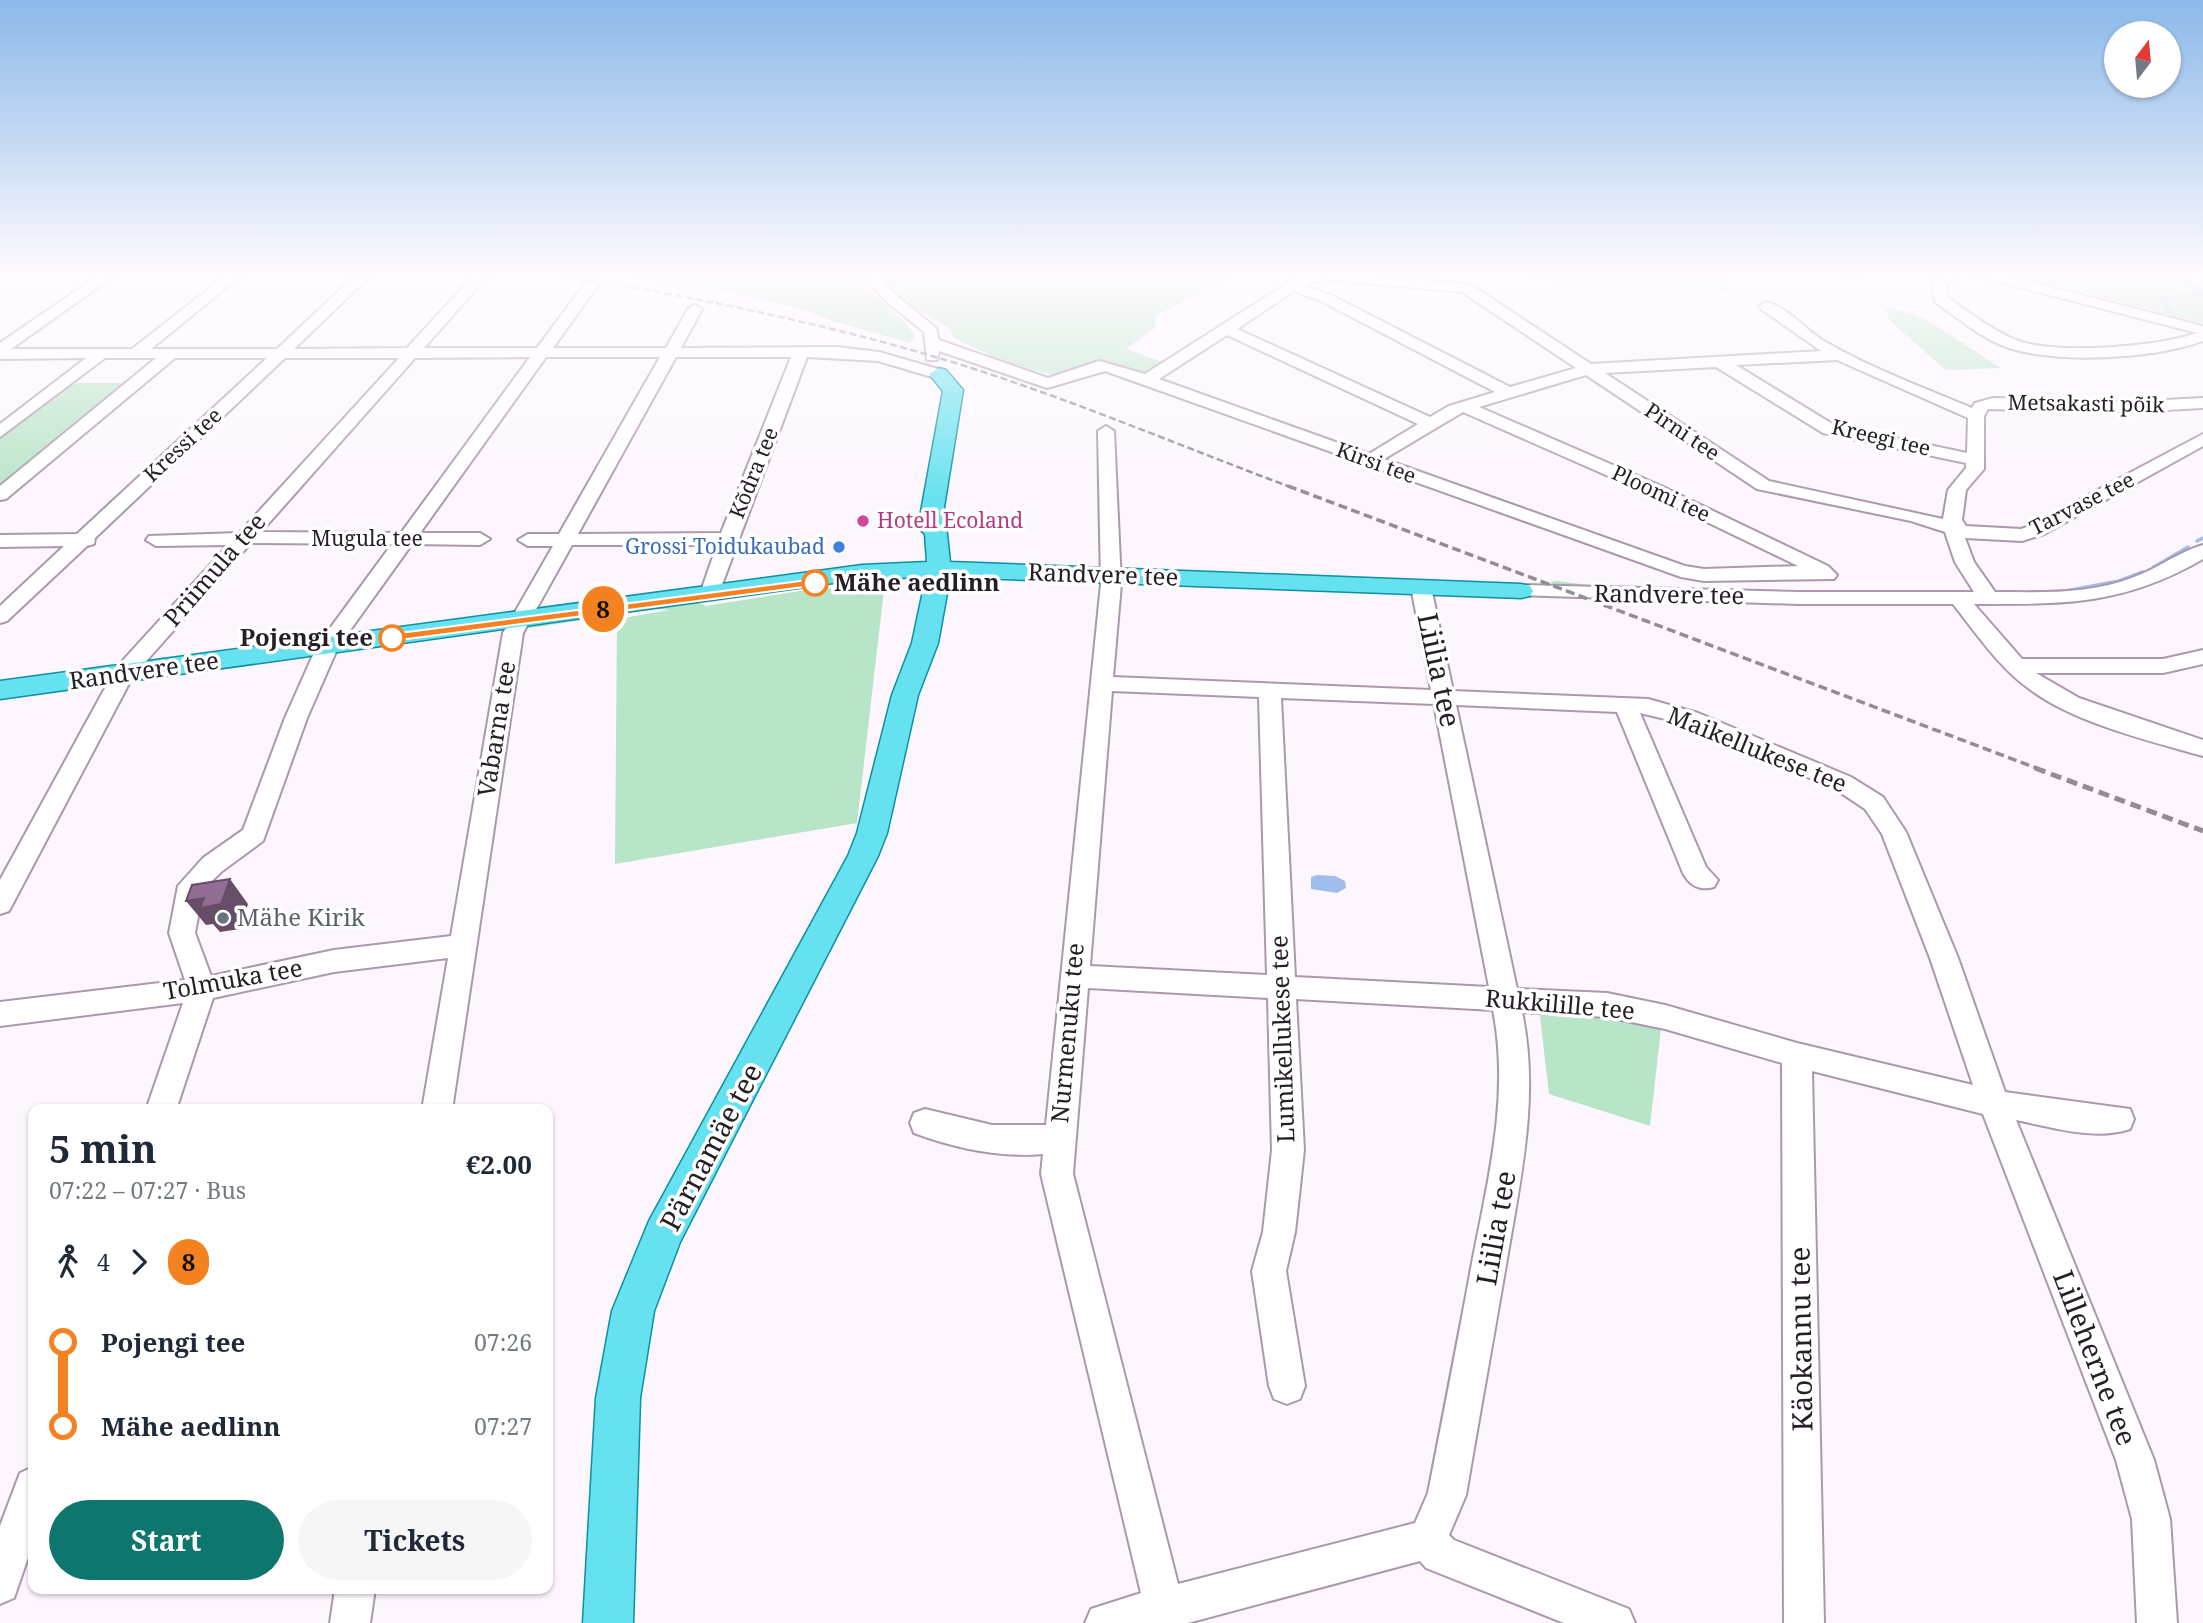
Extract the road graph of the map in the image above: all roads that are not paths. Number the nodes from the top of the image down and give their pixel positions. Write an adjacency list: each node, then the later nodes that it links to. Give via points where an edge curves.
1 (142, 349): 18 (street)
2 (287, 349): 20 (street, Kressi tee)
3 (414, 349): 21 (street, Priimula tee)
4 (543, 349): 15 (street)
5 (673, 349): 16 (street, Vabarna tee)
6 (932, 349): 25 (street, Pärnamäe tee)
7 (952, 349): 26 (street, Kirsi tee, via 1042,383 1066,381 1100,365)
8 (1196, 349): 26 (street)
9 (1269, 349): 31 (street)
10 (1422, 349): 27 (street)
11 (1558, 349): 24 (street, Pirni tee)
12 (1828, 349): 22 (street)
13 (0, 352): 17 (street)
14 (801, 352): 16 (street); 25 (street, via 862,354); 42 (street, Kõdra tee)
15 (540, 353): 16 (street); 21 (street); 40 (street)
16 (671, 353): 46 (street, Vabarna tee)
17 (101, 354): 18 (street); 33 (street)
18 (135, 354): 19 (street)
19 (171, 354): 20 (street); 37 (street)
20 (281, 354): 21 (street); 43 (street, Kressi tee)
21 (409, 354): 39 (street, Priimula tee)
22 (1839, 355): 23 (street); 30 (street)
23 (1718, 361): 24 (street); 36 (street, Kreegi tee, via 1829,429)
24 (1589, 369): 27 (street); 38 (street, Pirni tee, via 1763,485)
25 (939, 374): 51 (main road, Pärnamäe tee, via 953,390)
26 (1146, 381): 35 (street, Kirsi tee)
27 (1507, 392): 29 (street)
28 (2203, 403): 30 (street, Metsakasti põik, via 2127,407 1993,402 1981,406)
29 (1463, 406): 31 (street); 49 (street, Ploomi tee, via 1655,490)
30 (1976, 416): 36 (street)
31 (1432, 424): 35 (street)
32 (1107, 431): 50 (street, Nurmenuku tee)
33 (0, 432)
34 (2203, 439): 38 (street, Tarvase tee, via 2030,533 1964,532)
35 (1370, 460): 49 (street, Kirsi tee, via 1681,571)
36 (1976, 460): 38 (street, via 1975,469 1957,488)
37 (0, 495)
38 (1953, 527): 57 (street, via 1956,549)
39 (248, 539): 40 (street, Mugula tee); 44 (street, Mugula tee); 63 (street, Priimula tee)
40 (404, 539): 41 (street, Mugula tee); 60 (street)
41 (480, 539)
42 (727, 539): 46 (street); 54 (street, Kõdra tee)
43 (85, 540): 47 (street); 58 (street, Kressi tee)
44 (156, 540)
45 (528, 540): 46 (street)
46 (567, 540): 59 (street, Vabarna tee)
47 (0, 541)
48 (2203, 551): 57 (street, Randvere tee, via 2162,575 2099,596)
49 (1827, 575): 55 (street, Ploomi tee)
50 (1111, 576): 51 (main road, Randvere tee); 52 (main road, Randvere tee); 64 (street, Nurmenuku tee)
51 (925, 578): 54 (main road, Randvere tee, via 905,587 792,583); 92 (main road, Pärnamäe tee, via 905,695 863,856 663,1234 633,1311 618,1398)
52 (1420, 587): 53 (main road, Randvere tee); 67 (street, Liilia tee)
53 (1521, 591): 55 (street, Randvere tee)
54 (710, 594): 59 (main road, Randvere tee)
55 (1848, 599): 56 (street, Randvere tee)
56 (1961, 600): 57 (street, Randvere tee); 62 (street)
57 (1991, 600)
58 (0, 617)
59 (521, 620): 60 (main road, Randvere tee); 72 (street, Vabarna tee, via 513,633)
60 (328, 646): 63 (main road, Randvere tee); 75 (street, via 296,718 258,829 191,886 182,933)
61 (2203, 657): 62 (street, via 2163,666)
62 (2018, 666): 69 (street, via 2035,684 2068,702)
63 (124, 673): 65 (main road, Randvere tee); 71 (street, Priimula tee)
64 (1103, 684): 66 (street, Maikellukese tee); 73 (street, Nurmenuku tee)
65 (0, 690)
66 (1270, 690): 67 (street, Maikellukese tee); 74 (street, Lumikellukese tee)
67 (1444, 698): 68 (street, Maikellukese tee); 76 (street, Liilia tee)
68 (1626, 706): 70 (street, via 1696,873); 79 (street, Maikellukese tee, via 1648,706 1690,718 1843,783 1874,803 1899,844)
69 (2203, 748)
70 (1705, 880)
71 (0, 904)
72 (465, 945): 75 (street, Tolmuka tee, via 334,961); 81 (street, Vabarna tee)
73 (1073, 976): 74 (street, Rukkilille tee); 84 (street, Nurmenuku tee)
74 (1282, 986): 76 (street, Rukkilille tee); 85 (street, Lumikellukese tee, via 1288,1150 1279,1232 1269,1271)
75 (202, 989): 77 (street, Tolmuka tee); 80 (street)
76 (1507, 999): 78 (street, Rukkilille tee, via 1632,1009); 87 (street, Liilia tee, via 1515,1077 1510,1149 1447,1495)
77 (0, 1014)
78 (1797, 1055): 79 (street, Rukkilille tee); 95 (street, Käokannu tee)
79 (1994, 1103): 82 (street, Rukkilille tee, via 2085,1119); 96 (street, Lilleherne tee, via 2135,1461 2151,1519)
80 (163, 1104)
81 (438, 1104)
82 (2119, 1119)
83 (925, 1124): 84 (street, via 977,1138 1036,1142)
84 (1059, 1137): 90 (street, Nurmenuku tee, via 1056,1174)
85 (1287, 1386)
86 (28, 1501): 88 (street)
87 (1427, 1539): 90 (street); 94 (street, via 1440,1555)
88 (0, 1584)
89 (354, 1594): 91 (street)
90 (1166, 1616): 93 (street)
91 (349, 1623)
92 (608, 1623)
93 (1105, 1623)
94 (1615, 1623)
95 (1804, 1623)
96 (2157, 1623)

